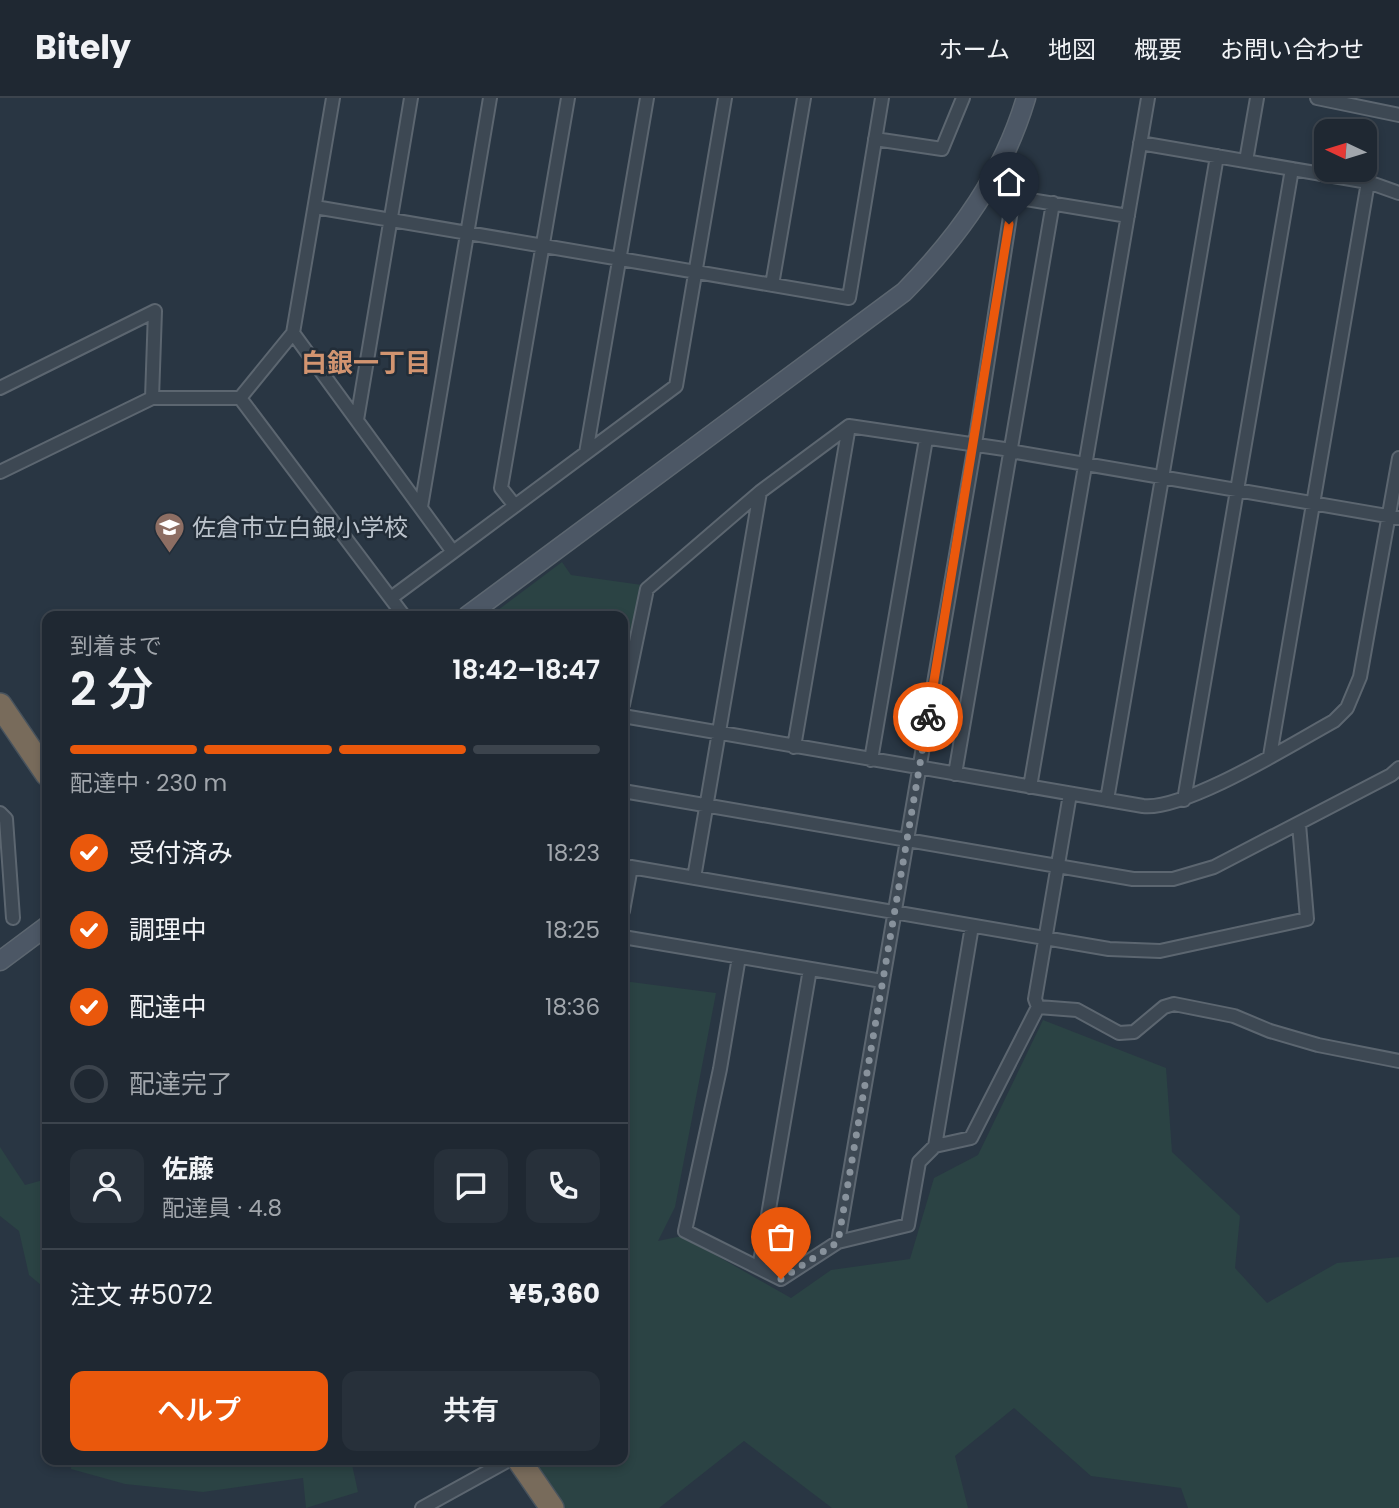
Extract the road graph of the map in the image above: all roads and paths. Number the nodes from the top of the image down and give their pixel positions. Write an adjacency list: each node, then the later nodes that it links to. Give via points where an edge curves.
1 (333, 98): 26 (street)
2 (411, 98): 28 (street)
3 (490, 98): 29 (street)
4 (568, 98): 30 (street)
5 (646, 98): 31 (street)
6 (725, 98): 32 (street)
7 (804, 98): 33 (street)
8 (883, 98): 15 (street)
9 (963, 98): 15 (street, via 942,149)
10 (1026, 98): 20 (street)
11 (1148, 98): 16 (street)
12 (1256, 98): 18 (street)
13 (1317, 98): 14 (street)
14 (1399, 115)
15 (875, 139): 33 (street, via 849,298)
16 (1140, 143): 17 (street); 27 (street)
17 (1217, 156): 18 (street); 47 (street)
18 (1246, 161): 19 (street)
19 (1292, 169): 21 (street); 48 (street)
20 (998, 170): 24 (street); 57 (street, via 952,242 904,292)
21 (1314, 173)
22 (1368, 182): 23 (street); 50 (street)
23 (1399, 194)
24 (1013, 197): 25 (street); 41 (street)
25 (1053, 203): 27 (street); 42 (street)
26 (315, 207): 28 (street); 34 (street)
27 (1128, 216): 45 (street)
28 (390, 220): 29 (street); 38 (street)
29 (467, 233): 30 (street); 52 (street)
30 (542, 246): 31 (street); 51 (street, via 501,488)
31 (619, 259): 32 (street); 43 (street)
32 (695, 272): 33 (street); 43 (street, via 676,386)
33 (772, 285)
34 (293, 334): 37 (street); 38 (street)
35 (0, 388): 36 (street, via 155,311)
36 (152, 398): 37 (street); 46 (street)
37 (240, 398): 55 (street)
38 (357, 420): 52 (street)
39 (849, 426): 40 (street); 49 (street); 62 (street)
40 (926, 439): 41 (street, via 934,436); 64 (street)
41 (975, 444): 42 (street); 66 (street)
42 (1010, 451): 45 (street); 68 (street)
43 (586, 453): 51 (street)
44 (1399, 458): 53 (street)
45 (1085, 464): 47 (street); 69 (street)
46 (0, 472)
47 (1162, 478): 48 (street); 72 (street)
48 (1237, 490): 50 (street); 73 (street)
49 (760, 492): 58 (street, via 647,589); 61 (street)
50 (1313, 503): 53 (street); 63 (street)
51 (515, 506): 54 (street)
52 (421, 507): 54 (street)
53 (1394, 517): 63 (street, via 1356,690 1334,721)
54 (453, 552): 55 (street)
55 (391, 598): 56 (street)
56 (400, 611)
57 (474, 611)
58 (628, 681)
59 (0, 705): 65 (highway)
60 (628, 717): 61 (street)
61 (718, 733): 62 (street); 74 (street)
62 (794, 747): 64 (street)
63 (1270, 756): 73 (street)
64 (871, 760): 66 (street)
65 (42, 767)
66 (919, 768): 68 (street); 77 (street)
67 (1399, 768): 76 (street)
68 (955, 774): 69 (street)
69 (1030, 787): 71 (street)
70 (628, 792): 74 (street)
71 (1070, 794): 72 (street); 78 (street)
72 (1107, 800): 73 (street, via 1153,808)
73 (1184, 800)
74 (706, 805): 77 (street); 79 (street)
75 (0, 813): 82 (street, via 6,819)
76 (1299, 824): 78 (street, via 1234,858 1173,879 1133,879); 86 (street, via 1307,919 1160,951 1134,952)
77 (905, 839): 78 (street); 81 (street)
78 (1058, 866): 86 (street)
79 (694, 878): 80 (street, via 631,867); 81 (street)
80 (628, 884)
81 (894, 912): 83 (street); 90 (street)
82 (13, 918)
83 (972, 926): 86 (street); 93 (street)
84 (42, 930): 88 (street)
85 (628, 937): 87 (street)
86 (1045, 938): 91 (street, via 1035,999)
87 (740, 957): 89 (street); 95 (street, via 685,1231)
88 (0, 961)
89 (810, 969): 90 (street); 95 (street)
90 (882, 981): 94 (street)
91 (1038, 1007): 92 (street, via 1077,1010 1119,1033 1134,1032 1174,1004 1234,1016 1318,1045); 93 (street, via 971,1138)
92 (1399, 1061)
93 (934, 1146): 94 (street, via 919,1162 908,1225)
94 (838, 1242): 95 (street, via 781,1279)
95 (759, 1268)
96 (500, 1465): 98 (street)
97 (522, 1465): 99 (highway)
98 (422, 1508)
99 (552, 1508)

